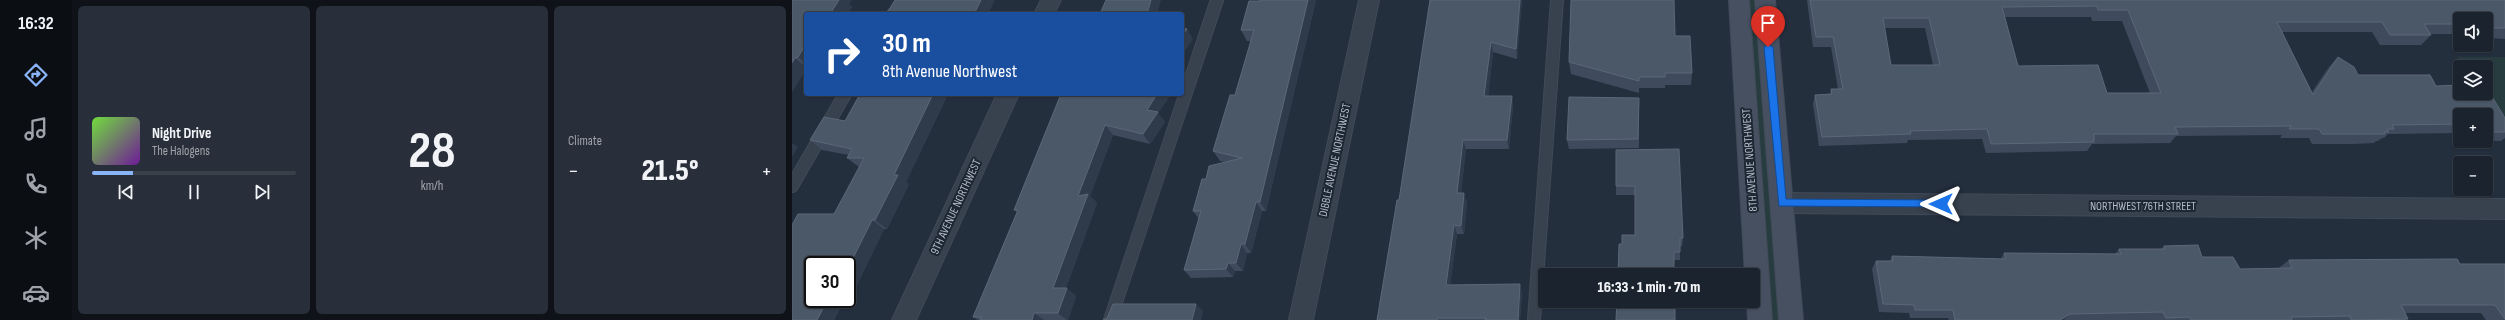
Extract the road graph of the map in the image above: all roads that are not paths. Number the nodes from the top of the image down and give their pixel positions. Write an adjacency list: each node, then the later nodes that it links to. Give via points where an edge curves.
1 (1051, 0): 7 (street)
2 (1217, 0): 14 (lane)
3 (1370, 0): 15 (street, DIBBLE AVENUE NORTHWEST)
4 (1557, 0): 16 (lane)
5 (1739, 0): 17 (main road, 8TH AVENUE NORTHWEST)
6 (1764, 0): 11 (main road)
7 (1045, 12)
8 (844, 96): 10 (lane)
9 (1007, 96): 13 (street, 9TH AVENUE NORTHWEST)
10 (792, 186)
11 (1782, 203): 12 (street, NORTHWEST 76TH STREET); 18 (main road)
12 (2505, 209)
13 (904, 320)
14 (1110, 320)
15 (1302, 320)
16 (1534, 320)
17 (1760, 320)
18 (1791, 320)

